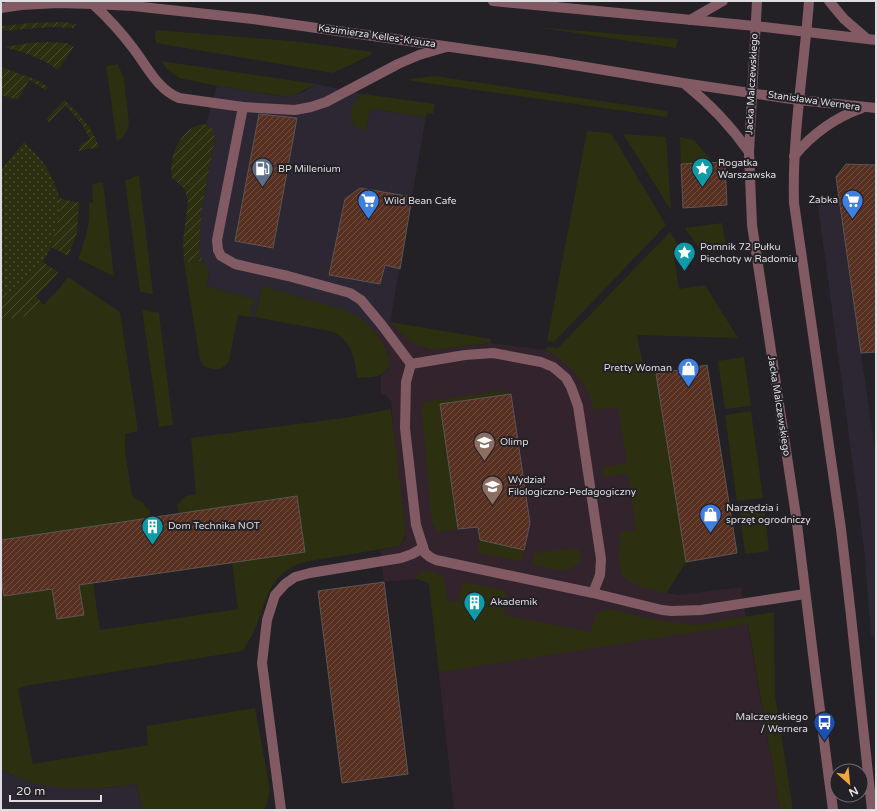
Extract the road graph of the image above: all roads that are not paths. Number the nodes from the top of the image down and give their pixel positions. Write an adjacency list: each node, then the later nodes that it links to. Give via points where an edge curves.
1 (493, 1): 8 (street)
2 (723, 1): 8 (street)
3 (757, 1): 9 (street, Jacka Malczewskiego)
4 (809, 1): 10 (street)
5 (829, 1): 11 (street, via 844,19)
6 (93, 4): 7 (street, Kazimierza Kelles-Krauza); 12 (street, Kazimierza Kelles-Krauza, via 253,19); 16 (street, via 111,21 170,94 179,98)
7 (1, 8)
8 (690, 20): 9 (street)
9 (755, 26): 10 (street); 14 (street, Jacka Malczewskiego)
10 (806, 32): 11 (street); 15 (street)
11 (871, 39)
12 (450, 46): 13 (street, Kazimierza Kelles-Krauza); 16 (street, via 398,64 326,102 311,107 295,110)
13 (683, 83): 14 (street, Kazimierza Kelles-Krauza); 19 (street, via 719,114)
14 (751, 92): 15 (street, Stanisława Wernera); 19 (street, Jacka Malczewskiego)
15 (798, 100): 17 (street, Stanisława Wernera); 20 (street)
16 (244, 107): 21 (street, via 217,240 221,256 234,264 350,293 361,300 382,324)
17 (864, 108): 18 (street, Stanisława Wernera); 20 (street, via 844,115 825,126)
18 (876, 108)
19 (749, 152): 24 (street, Jacka Malczewskiego, via 753,232 796,516)
20 (794, 156): 27 (street, via 794,203 839,514)
21 (411, 364): 22 (street, via 406,382 405,428 416,525); 23 (street, via 493,353 544,363 566,378 578,406 600,543 602,568)
22 (423, 548): 23 (street, via 436,560); 25 (street, via 401,558 295,577 275,595 267,620 262,663)
23 (593, 593): 24 (street, via 672,611 701,610)
24 (805, 594): 26 (street, Jacka Malczewskiego)
25 (281, 810)
26 (833, 810)
27 (872, 810)

